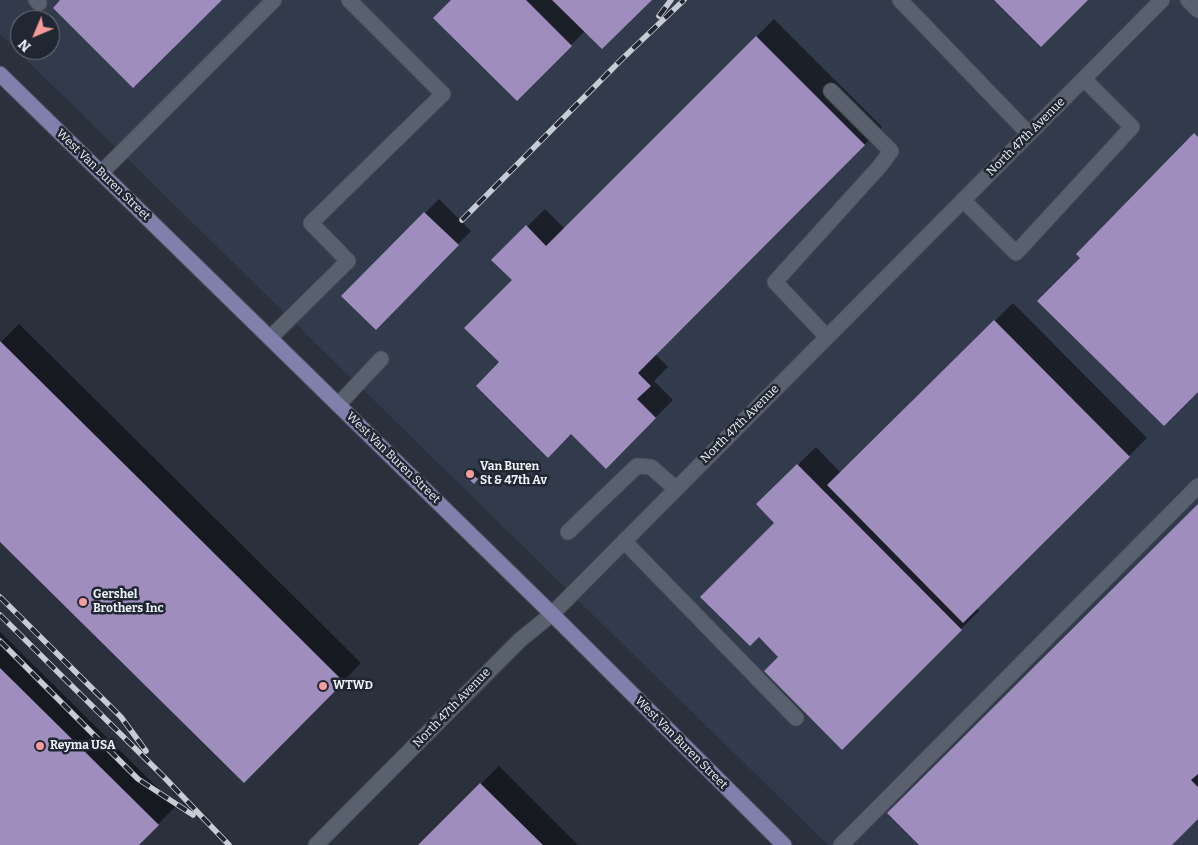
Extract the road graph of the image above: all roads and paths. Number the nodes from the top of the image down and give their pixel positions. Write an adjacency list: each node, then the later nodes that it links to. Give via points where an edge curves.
1 (274, 0): 11 (street)
2 (349, 0): 14 (street, via 443,94 311,223 348,260)
3 (900, 0): 10 (street)
4 (1162, 0): 8 (street, North 47th Avenue)
5 (1188, 0): 6 (street)
6 (1198, 10)
7 (0, 74): 11 (main road, West Van Buren Street)
8 (1084, 79): 10 (street, North 47th Avenue); 12 (street, via 1132,127 1016,253)
9 (831, 91): 13 (street, via 891,151 775,282)
10 (1029, 134): 12 (street, North 47th Avenue)
11 (101, 173): 14 (main road, West Van Buren Street)
12 (963, 200): 13 (street, North 47th Avenue)
13 (827, 336): 18 (street, North 47th Avenue)
14 (270, 338): 16 (main road, West Van Buren Street)
15 (381, 359): 16 (street)
16 (338, 405): 21 (main road, West Van Buren Street)
17 (1198, 486): 25 (street)
18 (676, 489): 19 (street, via 651,467 637,466); 20 (street, North 47th Avenue)
19 (568, 532)
20 (624, 541): 21 (street, North 47th Avenue); 22 (street)
21 (552, 614): 23 (street, North 47th Avenue, via 520,640); 24 (main road, West Van Buren Street)
22 (796, 718)
23 (316, 845)
24 (784, 845)
25 (841, 845)

